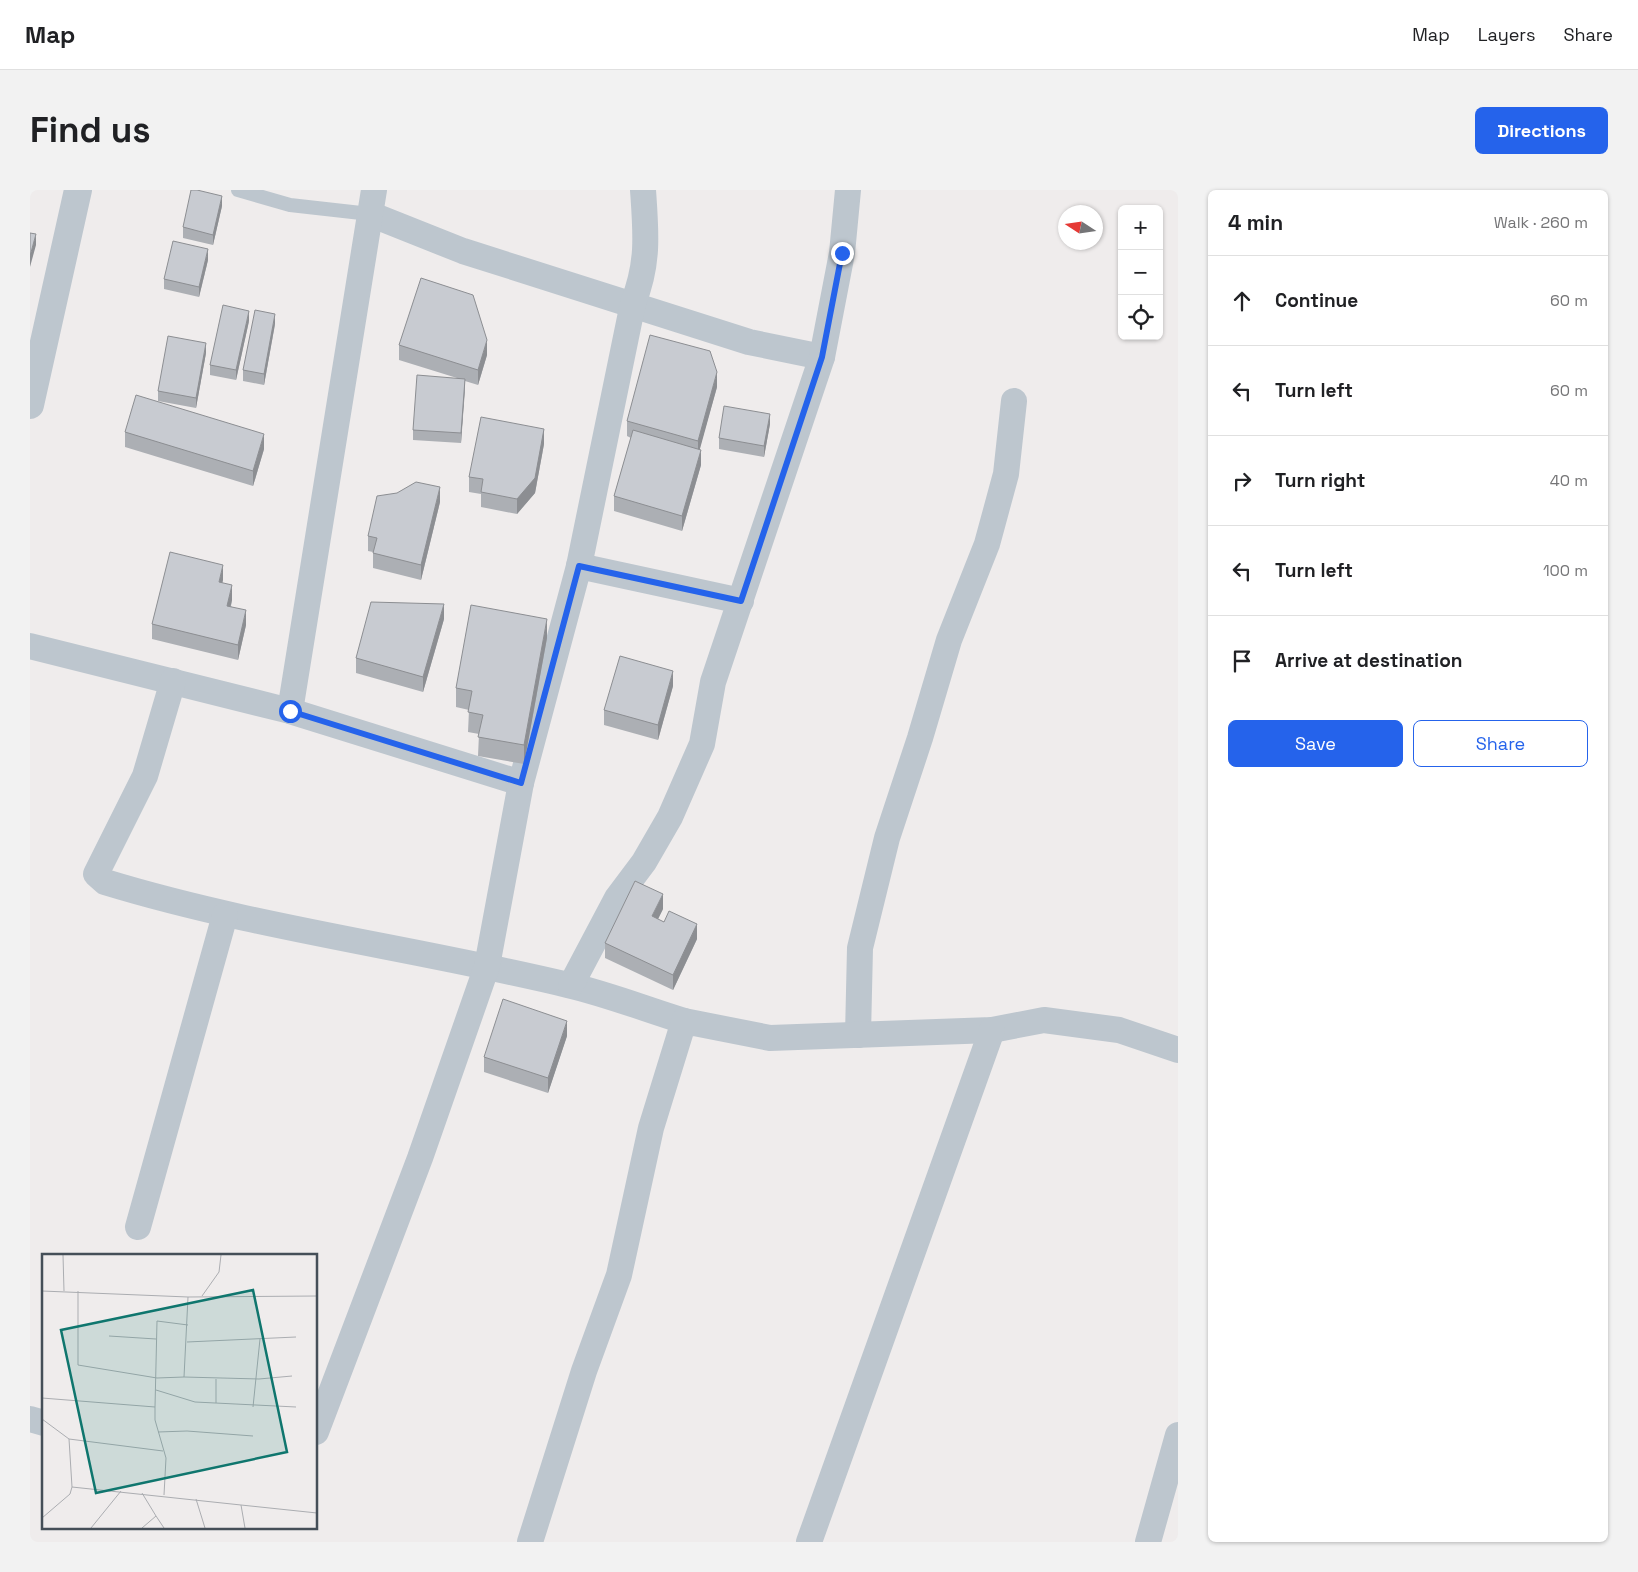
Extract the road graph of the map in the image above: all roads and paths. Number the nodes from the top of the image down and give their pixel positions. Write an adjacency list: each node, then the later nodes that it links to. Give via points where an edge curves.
1 (78, 190): 9 (street)
2 (238, 190): 5 (lane, via 290,205)
3 (643, 190): 6 (street, via 645,261 643,279)
4 (848, 190): 7 (street, via 842,253)
5 (372, 202): 6 (street, via 463,251); 14 (street)
6 (633, 304): 7 (street, via 749,342); 10 (street)
7 (822, 357): 11 (street)
8 (1014, 401): 21 (street, via 1006,474 987,544 949,640 887,838 860,948)
9 (30, 405)
10 (579, 566): 11 (street); 15 (street)
11 (741, 601): 18 (street, via 713,682 702,744 670,817 618,898)
12 (30, 646): 13 (street)
13 (173, 681): 14 (street); 16 (street, via 145,776 96,874 105,882)
14 (290, 711): 15 (street)
15 (521, 783): 17 (street)
16 (224, 915): 17 (street); 23 (street)
17 (487, 966): 18 (street); 26 (street, via 420,1158)
18 (571, 985): 19 (street)
19 (684, 1021): 21 (street, via 770,1038); 28 (street, via 651,1128 619,1276 584,1371)
20 (992, 1030): 21 (street); 22 (street, via 1044,1020 1119,1030); 29 (street)
21 (858, 1035)
22 (1178, 1050)
23 (138, 1227)
24 (30, 1419): 25 (street)
25 (42, 1423)
26 (318, 1427)
27 (1178, 1434): 30 (street)
28 (530, 1542)
29 (809, 1542)
30 (1148, 1542)

